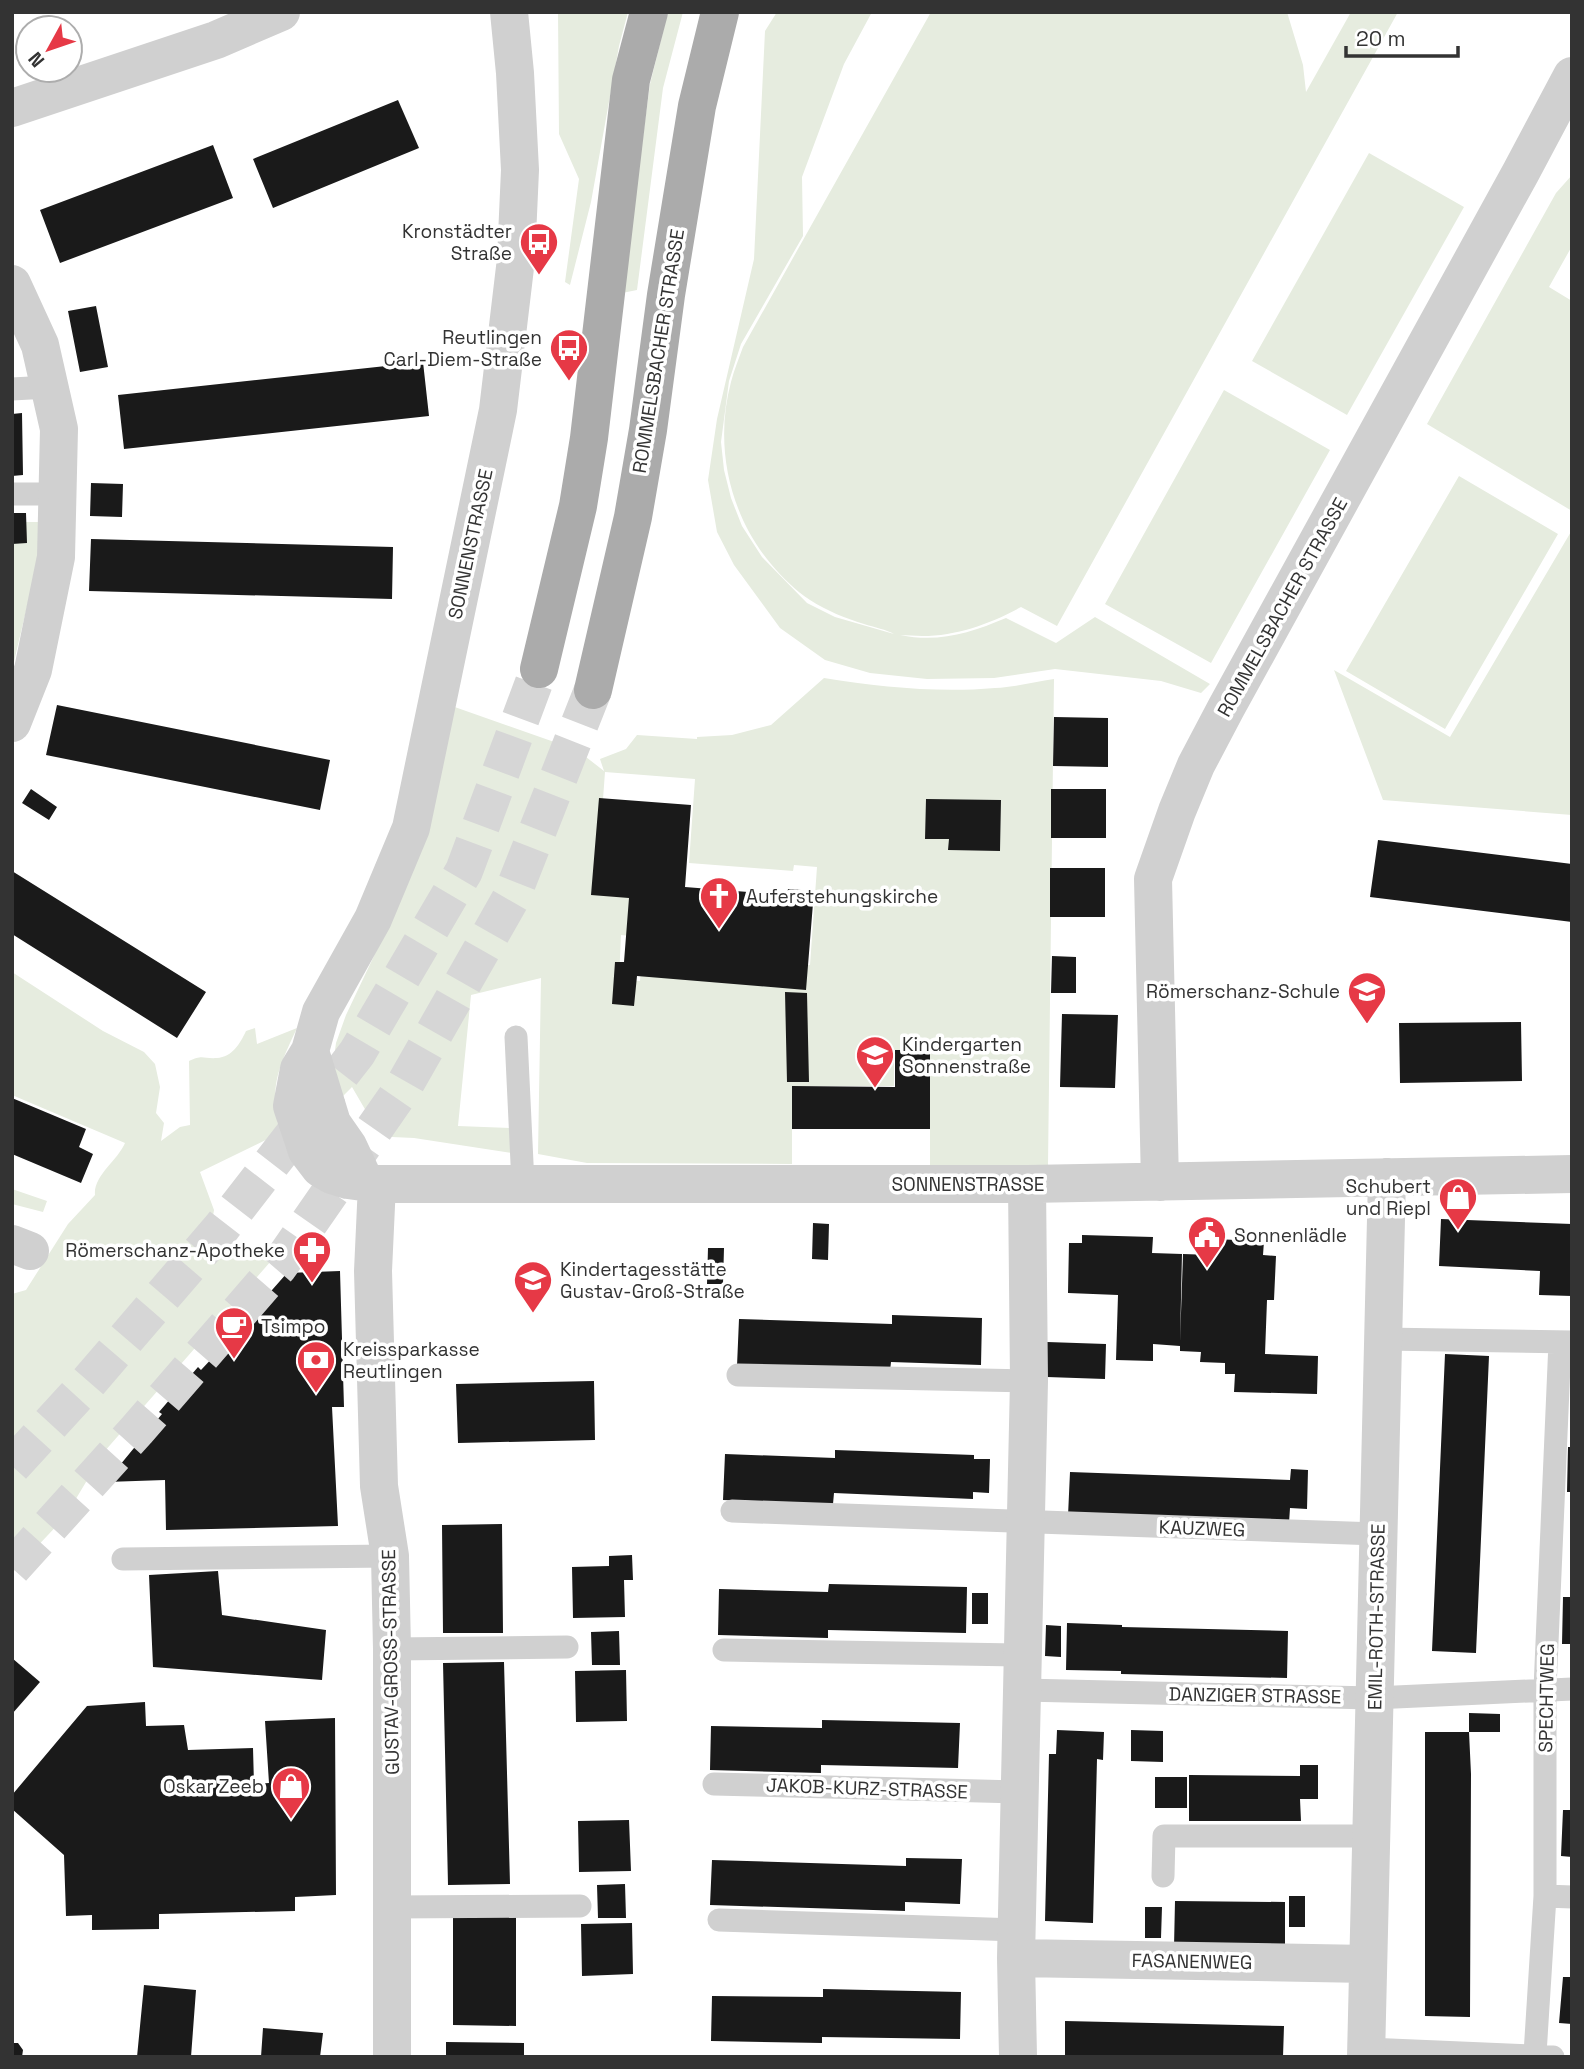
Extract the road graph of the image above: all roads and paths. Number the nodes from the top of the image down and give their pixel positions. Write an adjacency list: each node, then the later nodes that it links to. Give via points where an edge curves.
1 (281, 12): 5 (street)
2 (509, 12): 19 (street, SONNENSTRASSE, via 520,170 516,259 498,410 411,828 373,919 321,1012 310,1051 332,1123)
3 (649, 12): 12 (main road, via 631,80 585,466)
4 (720, 12): 13 (main road, ROMMELSBACHER STRASSE, via 697,106 633,517)
5 (217, 26): 7 (street)
6 (1572, 76): 18 (street, ROMMELSBACHER STRASSE, via 1226,708 1177,811 1153,879)
7 (12, 108)
8 (12, 284): 9 (street, via 40,345)
9 (31, 388): 10 (street, via 59,429)
10 (57, 494): 11 (lane); 14 (street, via 56,557 33,670)
11 (12, 495)
12 (539, 669)
13 (593, 690)
14 (12, 723)
15 (516, 1037): 20 (lane)
16 (1572, 1174): 17 (street, SONNENSTRASSE)
17 (1387, 1177): 18 (street, SONNENSTRASSE); 22 (street, EMIL-ROTH-STRASSE)
18 (1160, 1182): 21 (street, SONNENSTRASSE)
19 (371, 1183): 20 (street, SONNENSTRASSE); 30 (street, GUSTAV-GROSS-STRASSE, via 379,1472)
20 (523, 1184): 21 (street, SONNENSTRASSE)
21 (1027, 1184): 25 (street)
22 (1383, 1339): 23 (lane); 29 (street, EMIL-ROTH-STRASSE)
23 (1566, 1342): 28 (lane, SPECHTWEG)
24 (738, 1375): 25 (lane)
25 (1029, 1381): 27 (street)
26 (732, 1511): 27 (lane)
27 (1026, 1521): 29 (lane, KAUZWEG); 35 (street)
28 (1562, 1533): 36 (lane, SPECHTWEG)
29 (1377, 1534): 38 (street, EMIL-ROTH-STRASSE)
30 (390, 1556): 31 (lane); 33 (street, GUSTAV-GROSS-STRASSE)
31 (123, 1559)
32 (567, 1647): 33 (lane)
33 (392, 1649): 46 (street, GUSTAV-GROSS-STRASSE)
34 (724, 1650): 35 (lane)
35 (1023, 1672): 38 (lane, DANZIGER STRASSE); 40 (street)
36 (1545, 1689): 37 (lane, DANZIGER STRASSE); 38 (lane, DANZIGER STRASSE); 43 (lane, SPECHTWEG)
37 (1572, 1689)
38 (1374, 1698): 41 (street, EMIL-ROTH-STRASSE)
39 (714, 1784): 40 (lane, JAKOB-KURZ-STRASSE)
40 (1019, 1792): 48 (street)
41 (1371, 1836): 42 (lane, via 1164,1836); 49 (street, EMIL-ROTH-STRASSE)
42 (1163, 1876)
43 (1545, 1896): 44 (lane); 51 (lane, SPECHTWEG)
44 (1572, 1897)
45 (580, 1906): 46 (lane)
46 (393, 1907): 52 (street, GUSTAV-GROSS-STRASSE)
47 (719, 1920): 48 (lane)
48 (1017, 1944): 49 (street, FASANENWEG); 53 (street)
49 (1368, 1964): 50 (street, EMIL-ROTH-STRASSE)
50 (1366, 2053): 51 (lane)
51 (1544, 2056)
52 (392, 2057)
53 (1017, 2057)

